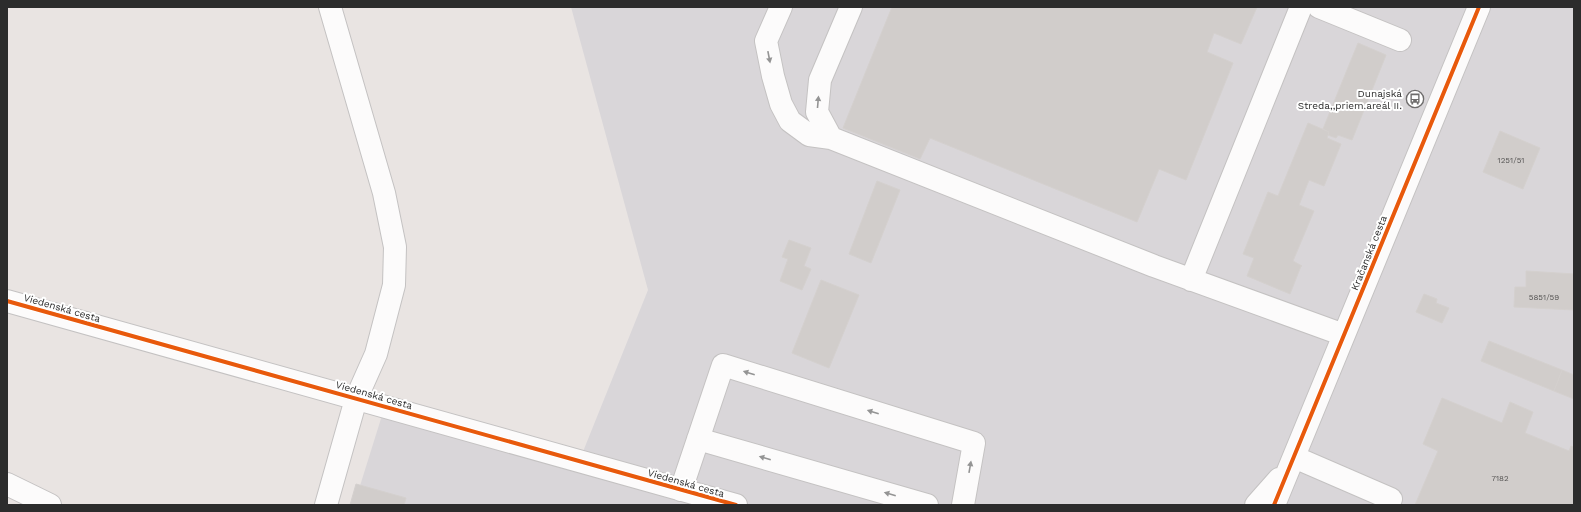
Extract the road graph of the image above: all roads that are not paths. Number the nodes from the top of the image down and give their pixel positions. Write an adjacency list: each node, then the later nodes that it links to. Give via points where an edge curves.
1 (330, 7): 12 (street, via 384,193 395,247 394,285 376,354)
2 (781, 7): 8 (street, one-way to 8, via 766,41 781,104 790,121 809,135)
3 (851, 7): 8 (street, one-way to 3, via 817,112 820,80)
4 (1301, 7): 9 (street)
5 (1319, 7): 7 (street)
6 (1479, 7): 11 (street, Kračanská cesta)
7 (1400, 40)
8 (831, 138): 9 (street)
9 (1191, 280): 11 (street)
10 (7, 301): 12 (street, Viedenská cesta)
11 (1344, 335): 14 (street, Kračanská cesta)
12 (356, 399): 16 (street, Viedenská cesta); 19 (street)
13 (698, 439): 16 (street); 21 (street, one-way to 13); 22 (street, one-way to 13, via 974,444 723,365)
14 (1293, 461): 17 (street); 23 (street); 24 (street, Kračanská cesta)
15 (7, 484): 18 (street)
16 (681, 490): 20 (street, Viedenská cesta)
17 (1391, 498)
18 (50, 505)
19 (326, 505)
20 (736, 505)
21 (927, 505)
22 (963, 505)
23 (1256, 505)
24 (1274, 505)

